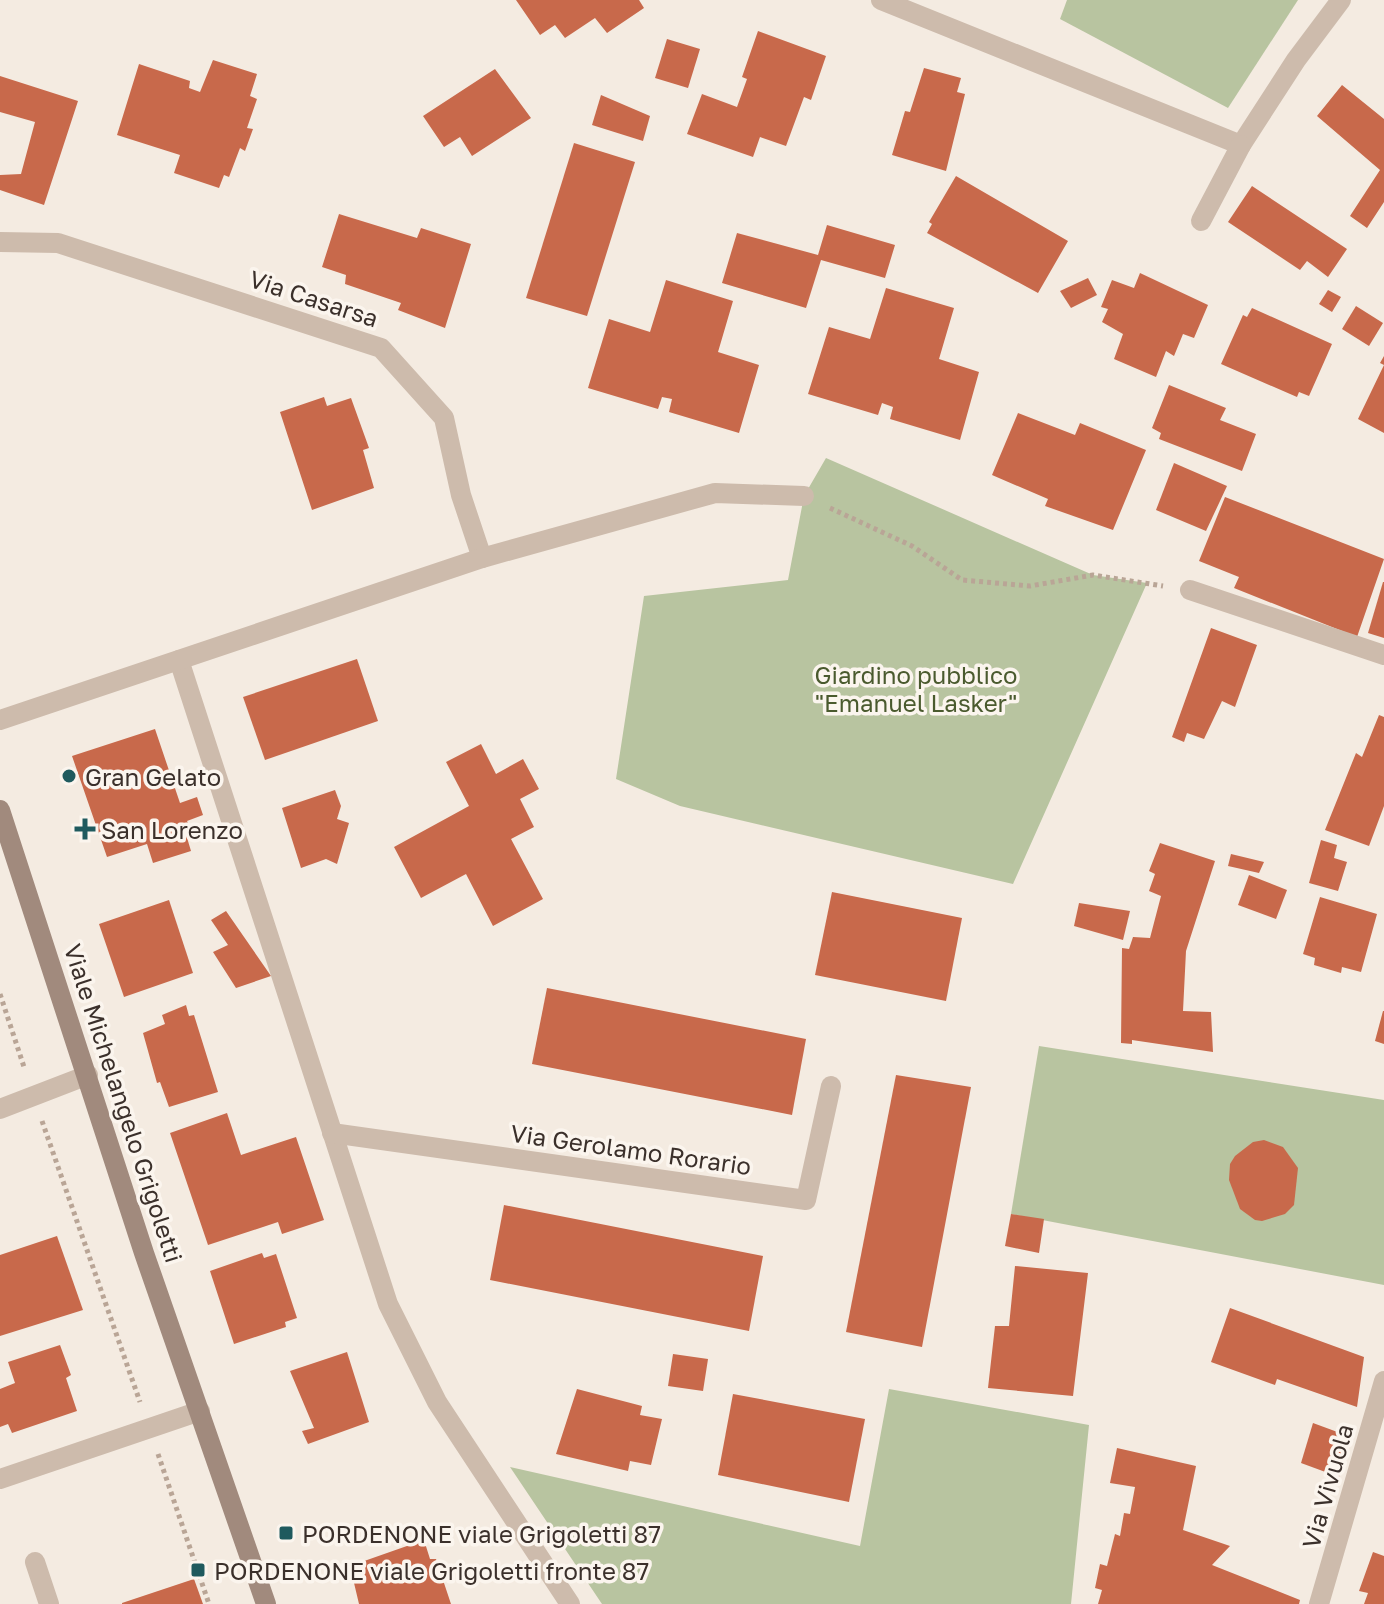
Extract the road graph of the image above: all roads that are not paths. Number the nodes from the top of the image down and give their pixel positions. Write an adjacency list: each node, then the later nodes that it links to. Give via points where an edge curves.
1 (881, 0): 3 (street)
2 (1341, 0): 3 (street)
3 (1241, 145): 4 (street)
4 (1201, 221)
5 (0, 242): 7 (street, Via Casarsa, via 58,243 381,348 444,418)
6 (804, 496): 7 (street, via 715,493)
7 (482, 558): 10 (street)
8 (1190, 590): 9 (street)
9 (1384, 655)
10 (179, 660): 11 (street); 16 (street)
11 (0, 720)
12 (0, 810): 13 (main road, Viale Michelangelo Grigoletti)
13 (88, 1075): 15 (street); 18 (main road, Viale Michelangelo Grigoletti)
14 (831, 1086): 16 (street, Via Gerolamo Rorario, via 806,1200)
15 (0, 1109)
16 (332, 1133): 23 (street, via 388,1304 437,1402)
17 (1384, 1381): 24 (street, Via Vivuola)
18 (200, 1411): 19 (street); 22 (main road, Viale Michelangelo Grigoletti)
19 (0, 1479)
20 (35, 1562): 21 (street)
21 (49, 1604)
22 (266, 1604)
23 (570, 1604)
24 (1319, 1604)

